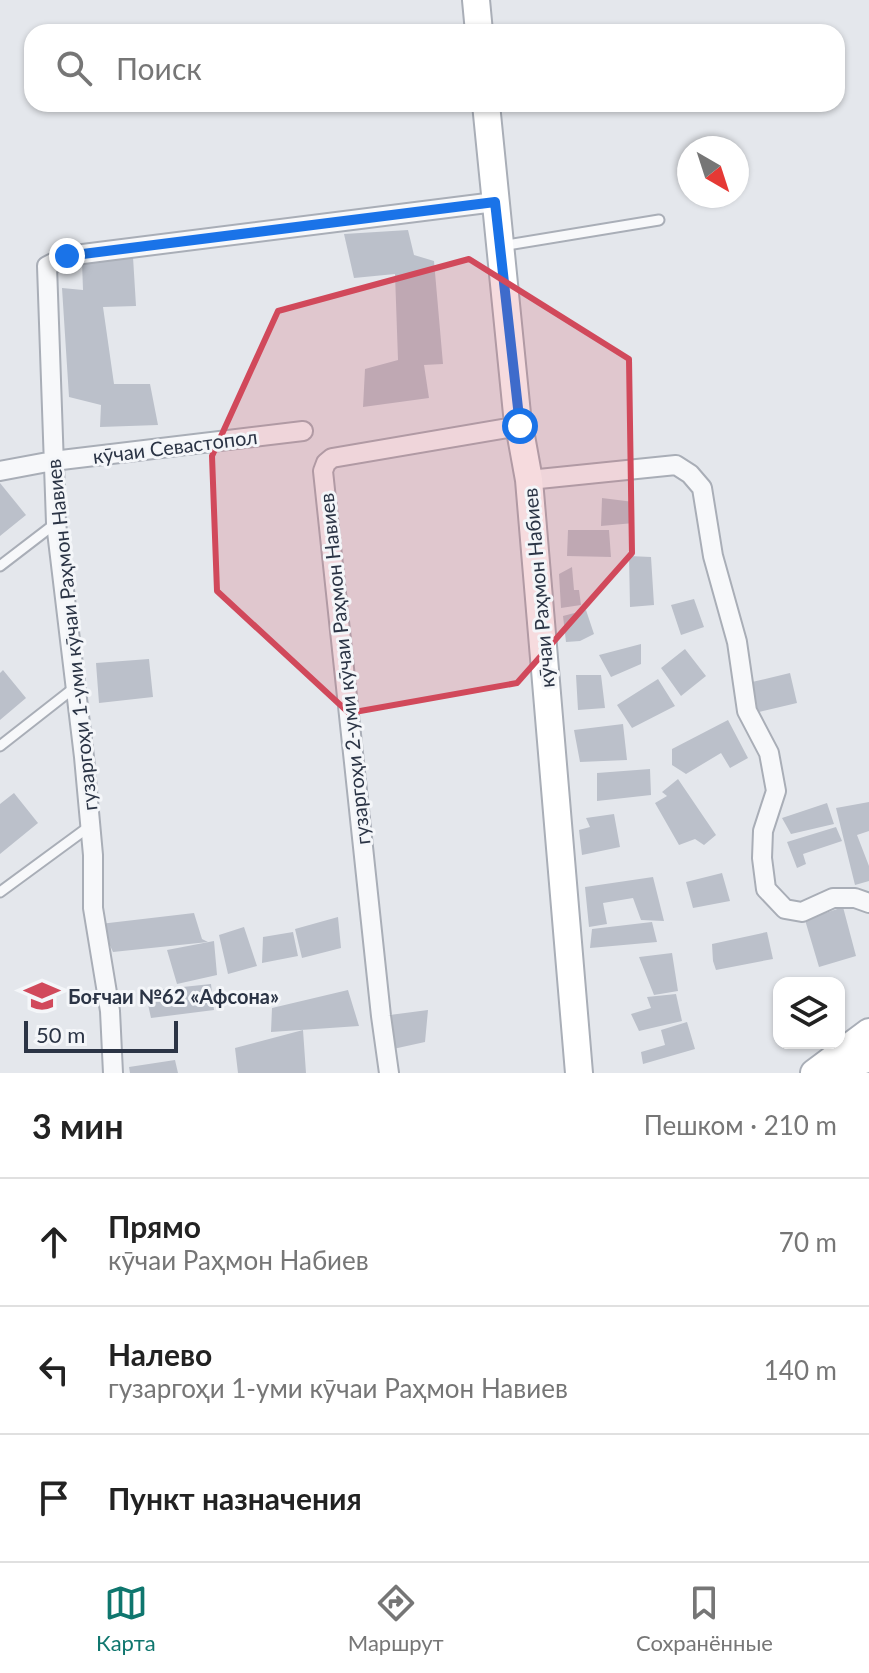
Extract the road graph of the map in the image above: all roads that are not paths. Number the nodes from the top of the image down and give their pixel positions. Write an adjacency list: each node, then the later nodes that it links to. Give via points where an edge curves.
1 (476, 0): 2 (main road)
2 (478, 24)
3 (487, 112): 4 (main road, кӯчаи Раҳмон Набиев)
4 (495, 202): 6 (main road, кӯчаи Раҳмон Набиев); 9 (street, гузаргоҳи 1-уми кӯчаи Раҳмон Навиев, via 67,256 47,266)
5 (659, 220): 6 (lane)
6 (499, 246): 7 (main road, кӯчаи Раҳмон Набиев)
7 (520, 426): 11 (main road, кӯчаи Раҳмон Набиев); 23 (street, гузаргоҳи 2-уми кӯчаи Раҳмон Навиев, via 332,458 323,471)
8 (303, 431): 9 (street, кӯчаи Севастопол)
9 (53, 461): 10 (street, кӯчаи Севастопол); 12 (street, гузаргоҳи 1-уми кӯчаи Раҳмон Навиев)
10 (0, 471)
11 (529, 480): 18 (street, via 676,465 702,488 747,711 769,753 776,791 763,831 766,889 785,909 802,912 833,898); 20 (main road, кӯчаи Раҳмон Набиев)
12 (56, 523): 13 (lane); 14 (street, гузаргоҳи 1-уми кӯчаи Раҳмон Навиев)
13 (0, 566)
14 (74, 688): 15 (lane); 16 (street, гузаргоҳи 1-уми кӯчаи Раҳмон Навиев)
15 (0, 746)
16 (90, 826): 17 (lane); 22 (street, гузаргоҳи 1-уми кӯчаи Раҳмон Навиев, via 93,908 110,1011)
17 (0, 892)
18 (869, 903)
19 (869, 1032): 26 (main road)
20 (575, 1045): 24 (main road, кӯчаи Раҳмон Набиев); 25 (main road)
21 (869, 1058): 27 (main road)
22 (113, 1073)
23 (389, 1073)
24 (579, 1073)
25 (597, 1073)
26 (814, 1073)
27 (829, 1073)

